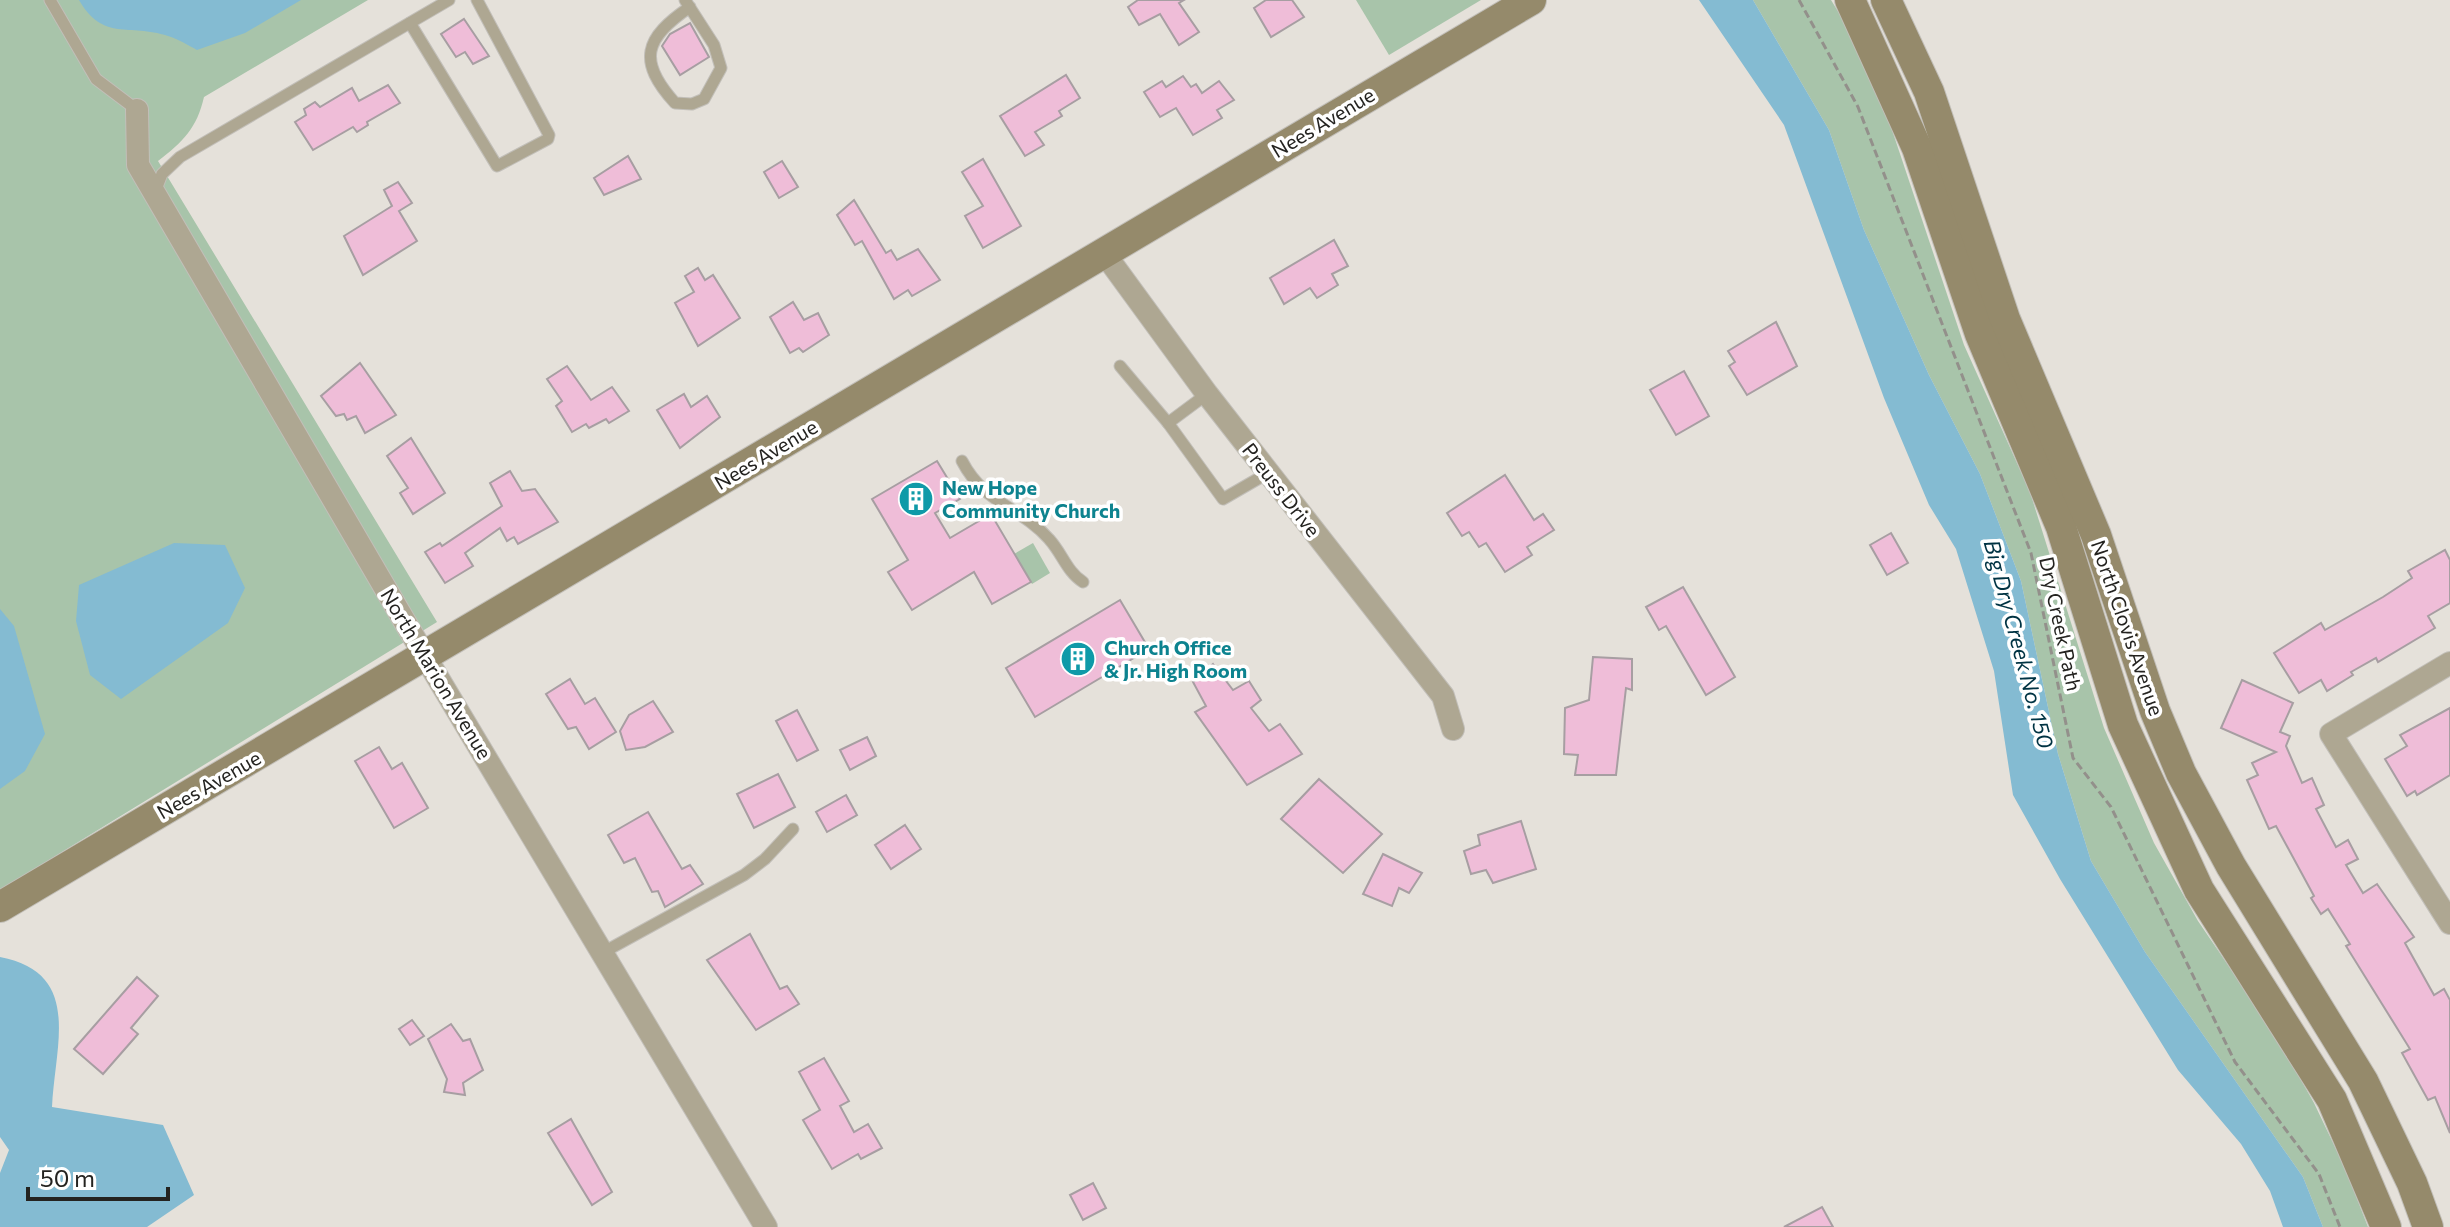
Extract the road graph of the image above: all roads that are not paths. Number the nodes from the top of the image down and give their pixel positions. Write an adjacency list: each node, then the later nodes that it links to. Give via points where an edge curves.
1 (50, 0): 9 (lane, via 96,79)
2 (449, 0): 8 (lane)
3 (477, 0): 8 (lane, via 549,135 497,166)
4 (1531, 0): 11 (main road, Nees Avenue)
5 (1850, 0): 26 (main road, North Clovis Avenue, via 1917,148 1980,334 2061,527 2123,725 2199,890 2332,1100)
6 (1886, 0): 27 (main road, North Clovis Avenue, via 1929,92 2005,319 2096,535 2181,773 2231,866 2363,1081)
7 (688, 4): 7 (lane, via 714,45 721,68 704,99 692,104 675,103 648,62 658,34)
8 (410, 23): 10 (lane, via 180,157 162,174)
9 (137, 110): 10 (street, North Marion Avenue, via 138,165)
10 (154, 192): 18 (street, North Marion Avenue)
11 (1104, 253): 13 (street, Preuss Drive); 18 (main road, Nees Avenue)
12 (1120, 366): 14 (lane)
13 (1207, 394): 14 (lane); 16 (street, Preuss Drive)
14 (1168, 423): 16 (lane, via 1223,499)
15 (962, 461): 17 (lane, via 974,483 1048,537)
16 (1268, 473): 20 (street, Preuss Drive, via 1443,696)
17 (1083, 582)
18 (426, 658): 22 (main road, Nees Avenue); 24 (street, North Marion Avenue)
19 (2450, 663): 23 (street, via 2331,734)
20 (1453, 729)
21 (793, 829): 24 (lane, via 744,875)
22 (0, 907)
23 (2450, 923)
24 (602, 953): 25 (street, North Marion Avenue)
25 (766, 1227)
26 (2386, 1227)
27 (2428, 1227)

